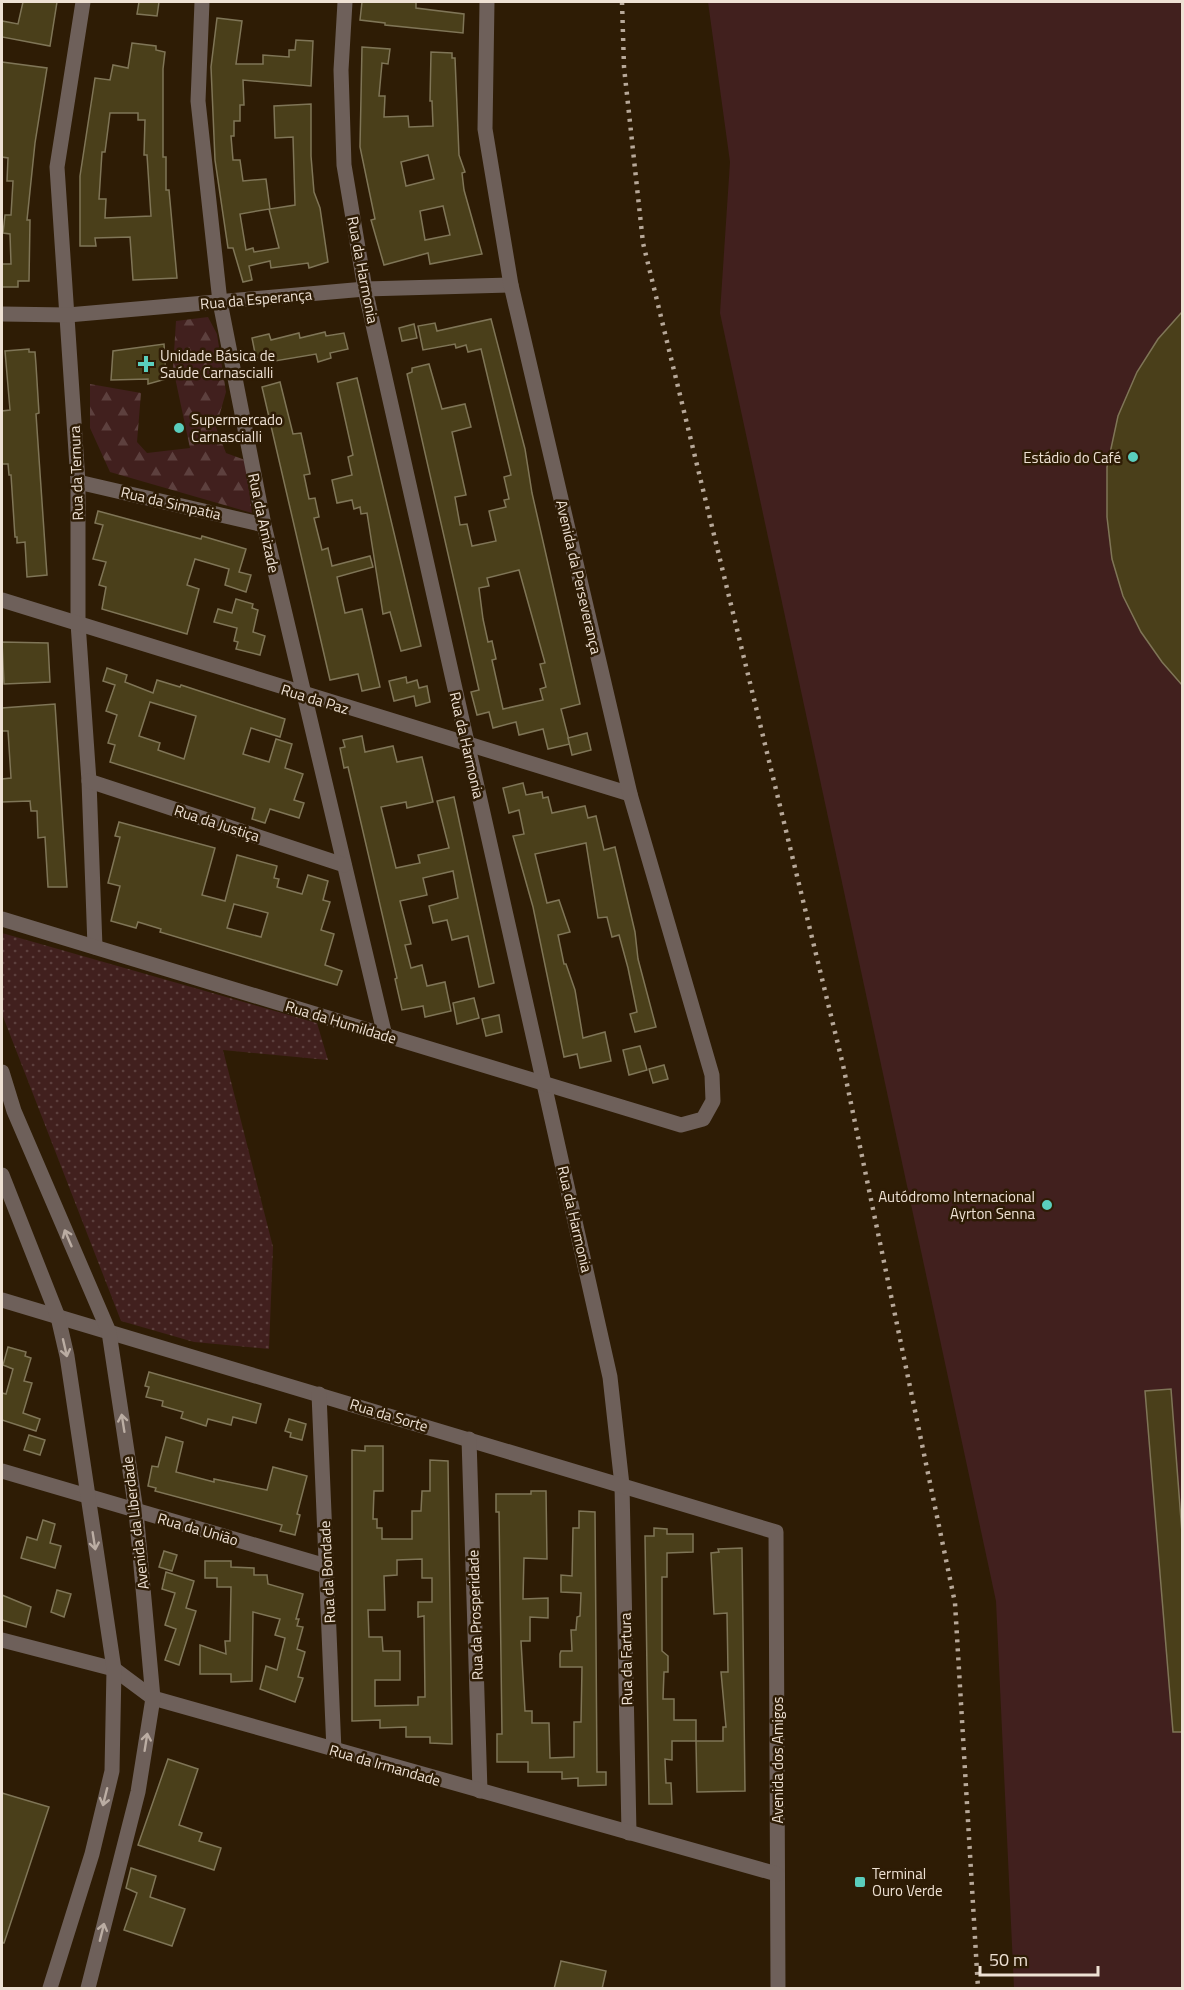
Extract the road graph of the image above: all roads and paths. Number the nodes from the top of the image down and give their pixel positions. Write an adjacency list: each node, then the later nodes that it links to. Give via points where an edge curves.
1 (83, 2): 9 (street, Rua da Ternura, via 57,167)
2 (202, 2): 7 (street, Rua da Amizade, via 198,101)
3 (345, 2): 6 (street, Rua da Harmonia, via 341,70 344,165)
4 (487, 2): 5 (street, Avenida da Perseverança, via 485,129)
5 (511, 285): 6 (street, Rua da Esperança); 17 (street, Avenida da Perseverança)
6 (365, 289): 7 (street, Rua da Esperança); 15 (street, Rua da Harmonia)
7 (220, 302): 9 (street, Rua da Esperança); 11 (street, Rua da Amizade)
8 (2, 315): 9 (street, Rua da Esperança)
9 (68, 315): 10 (street, Rua da Ternura)
10 (78, 482): 11 (street, Rua da Simpatia); 13 (street, Rua da Ternura)
11 (264, 525): 14 (street, Rua da Amizade)
12 (2, 600): 13 (street, Rua da Paz)
13 (78, 623): 14 (street, Rua da Paz); 16 (street, Rua da Ternura)
14 (304, 696): 15 (street, Rua da Paz); 18 (street, Rua da Amizade)
15 (467, 746): 17 (street, Rua da Paz); 23 (street, Rua da Harmonia)
16 (89, 781): 18 (street, Rua da Justiça); 20 (street, Rua da Ternura)
17 (630, 794): 24 (street, Avenida da Perseverança, via 712,1075 713,1101 702,1119)
18 (344, 866): 21 (street, Rua da Amizade)
19 (2, 919): 20 (street, Rua da Humildade)
20 (95, 946): 21 (street, Rua da Humildade)
21 (385, 1036): 23 (street, Rua da Humildade)
22 (2, 1072): 28 (street, Avenida da Liberdade, one-way to 22, via 14,1111)
23 (545, 1085): 24 (street, Rua da Humildade); 32 (street, Rua da Harmonia, via 610,1377)
24 (681, 1125)
25 (2, 1175): 27 (street)
26 (2, 1300): 27 (street, Rua da Sorte)
27 (58, 1317): 28 (street, Rua da Sorte); 33 (street, one-way to 33)
28 (108, 1332): 29 (street, Rua da Sorte); 34 (street, Avenida da Liberdade, one-way to 28)
29 (319, 1394): 30 (street, Rua da Sorte); 36 (street, Rua da Bondade)
30 (470, 1439): 32 (street, Rua da Sorte); 41 (street, Rua da Prosperidade)
31 (2, 1472): 33 (street, Rua da União)
32 (622, 1485): 35 (street, Rua da Sorte); 42 (street, Rua da Fartura)
33 (87, 1496): 34 (street, Rua da União); 38 (street, one-way to 38)
34 (136, 1511): 36 (street, Rua da União); 39 (street, Avenida da Liberdade)
35 (777, 1532): 43 (street, Avenida dos Amigos)
36 (326, 1566): 40 (street, Rua da Bondade)
37 (2, 1640): 38 (street, Rua da Irmandade)
38 (114, 1669): 39 (street, Rua da Irmandade); 44 (street, one-way to 44, via 112,1771 92,1854)
39 (153, 1698): 40 (street, Rua da Irmandade); 45 (street, Avenida da Liberdade, one-way to 39, via 138,1792)
40 (334, 1751): 41 (street, Rua da Irmandade)
41 (480, 1791): 42 (street, Rua da Irmandade)
42 (629, 1833): 43 (street, Rua da Irmandade)
43 (777, 1874): 46 (street, Avenida dos Amigos)
44 (50, 1989)
45 (88, 1989)
46 (778, 1989)

